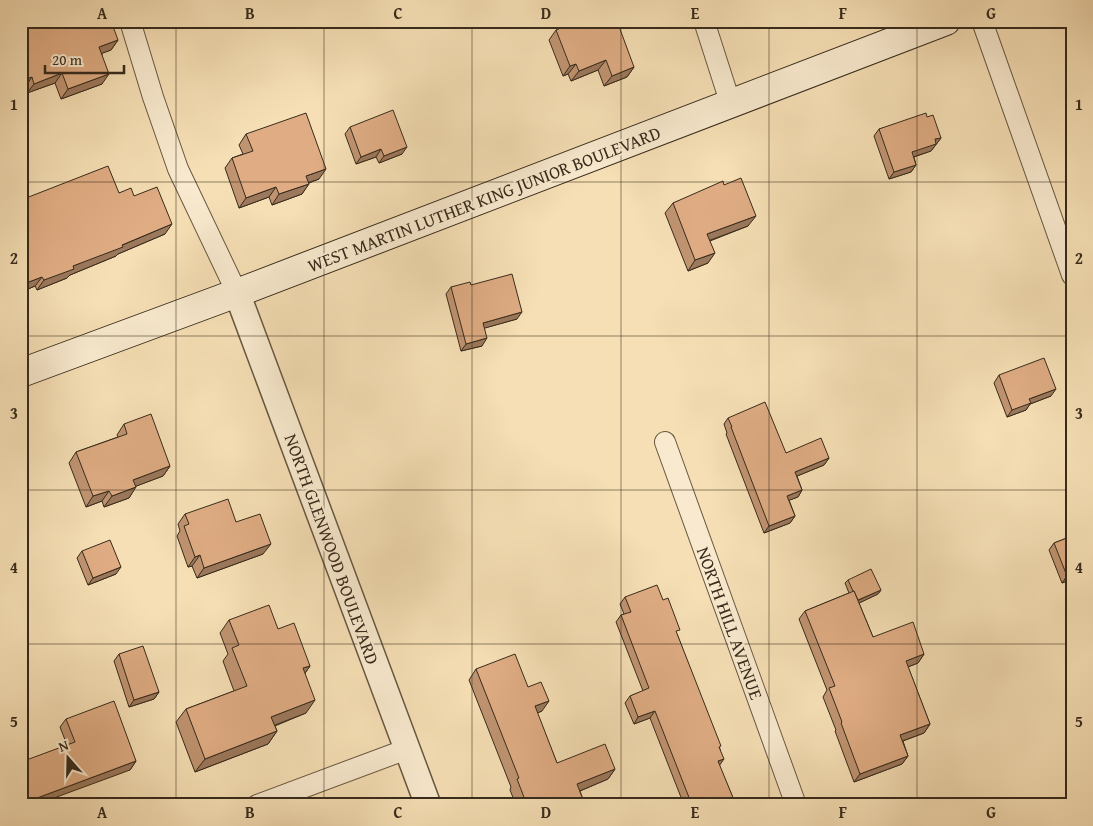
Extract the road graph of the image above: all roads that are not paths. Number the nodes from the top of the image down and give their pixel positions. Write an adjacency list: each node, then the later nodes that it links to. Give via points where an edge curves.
1 (130, 21): 7 (street, via 178,169)
2 (704, 21): 5 (street)
3 (946, 21): 5 (main road, WEST MARTIN LUTHER KING JUNIOR BOULEVARD)
4 (982, 21): 6 (street)
5 (731, 105): 7 (main road, WEST MARTIN LUTHER KING JUNIOR BOULEVARD)
6 (1072, 275)
7 (237, 293): 8 (main road, WEST MARTIN LUTHER KING JUNIOR BOULEVARD); 10 (street, NORTH GLENWOOD BOULEVARD)
8 (21, 373)
9 (665, 442): 13 (street, NORTH HILL AVENUE)
10 (407, 749): 11 (street); 12 (street, NORTH GLENWOOD BOULEVARD)
11 (257, 805)
12 (428, 805)
13 (796, 805)

